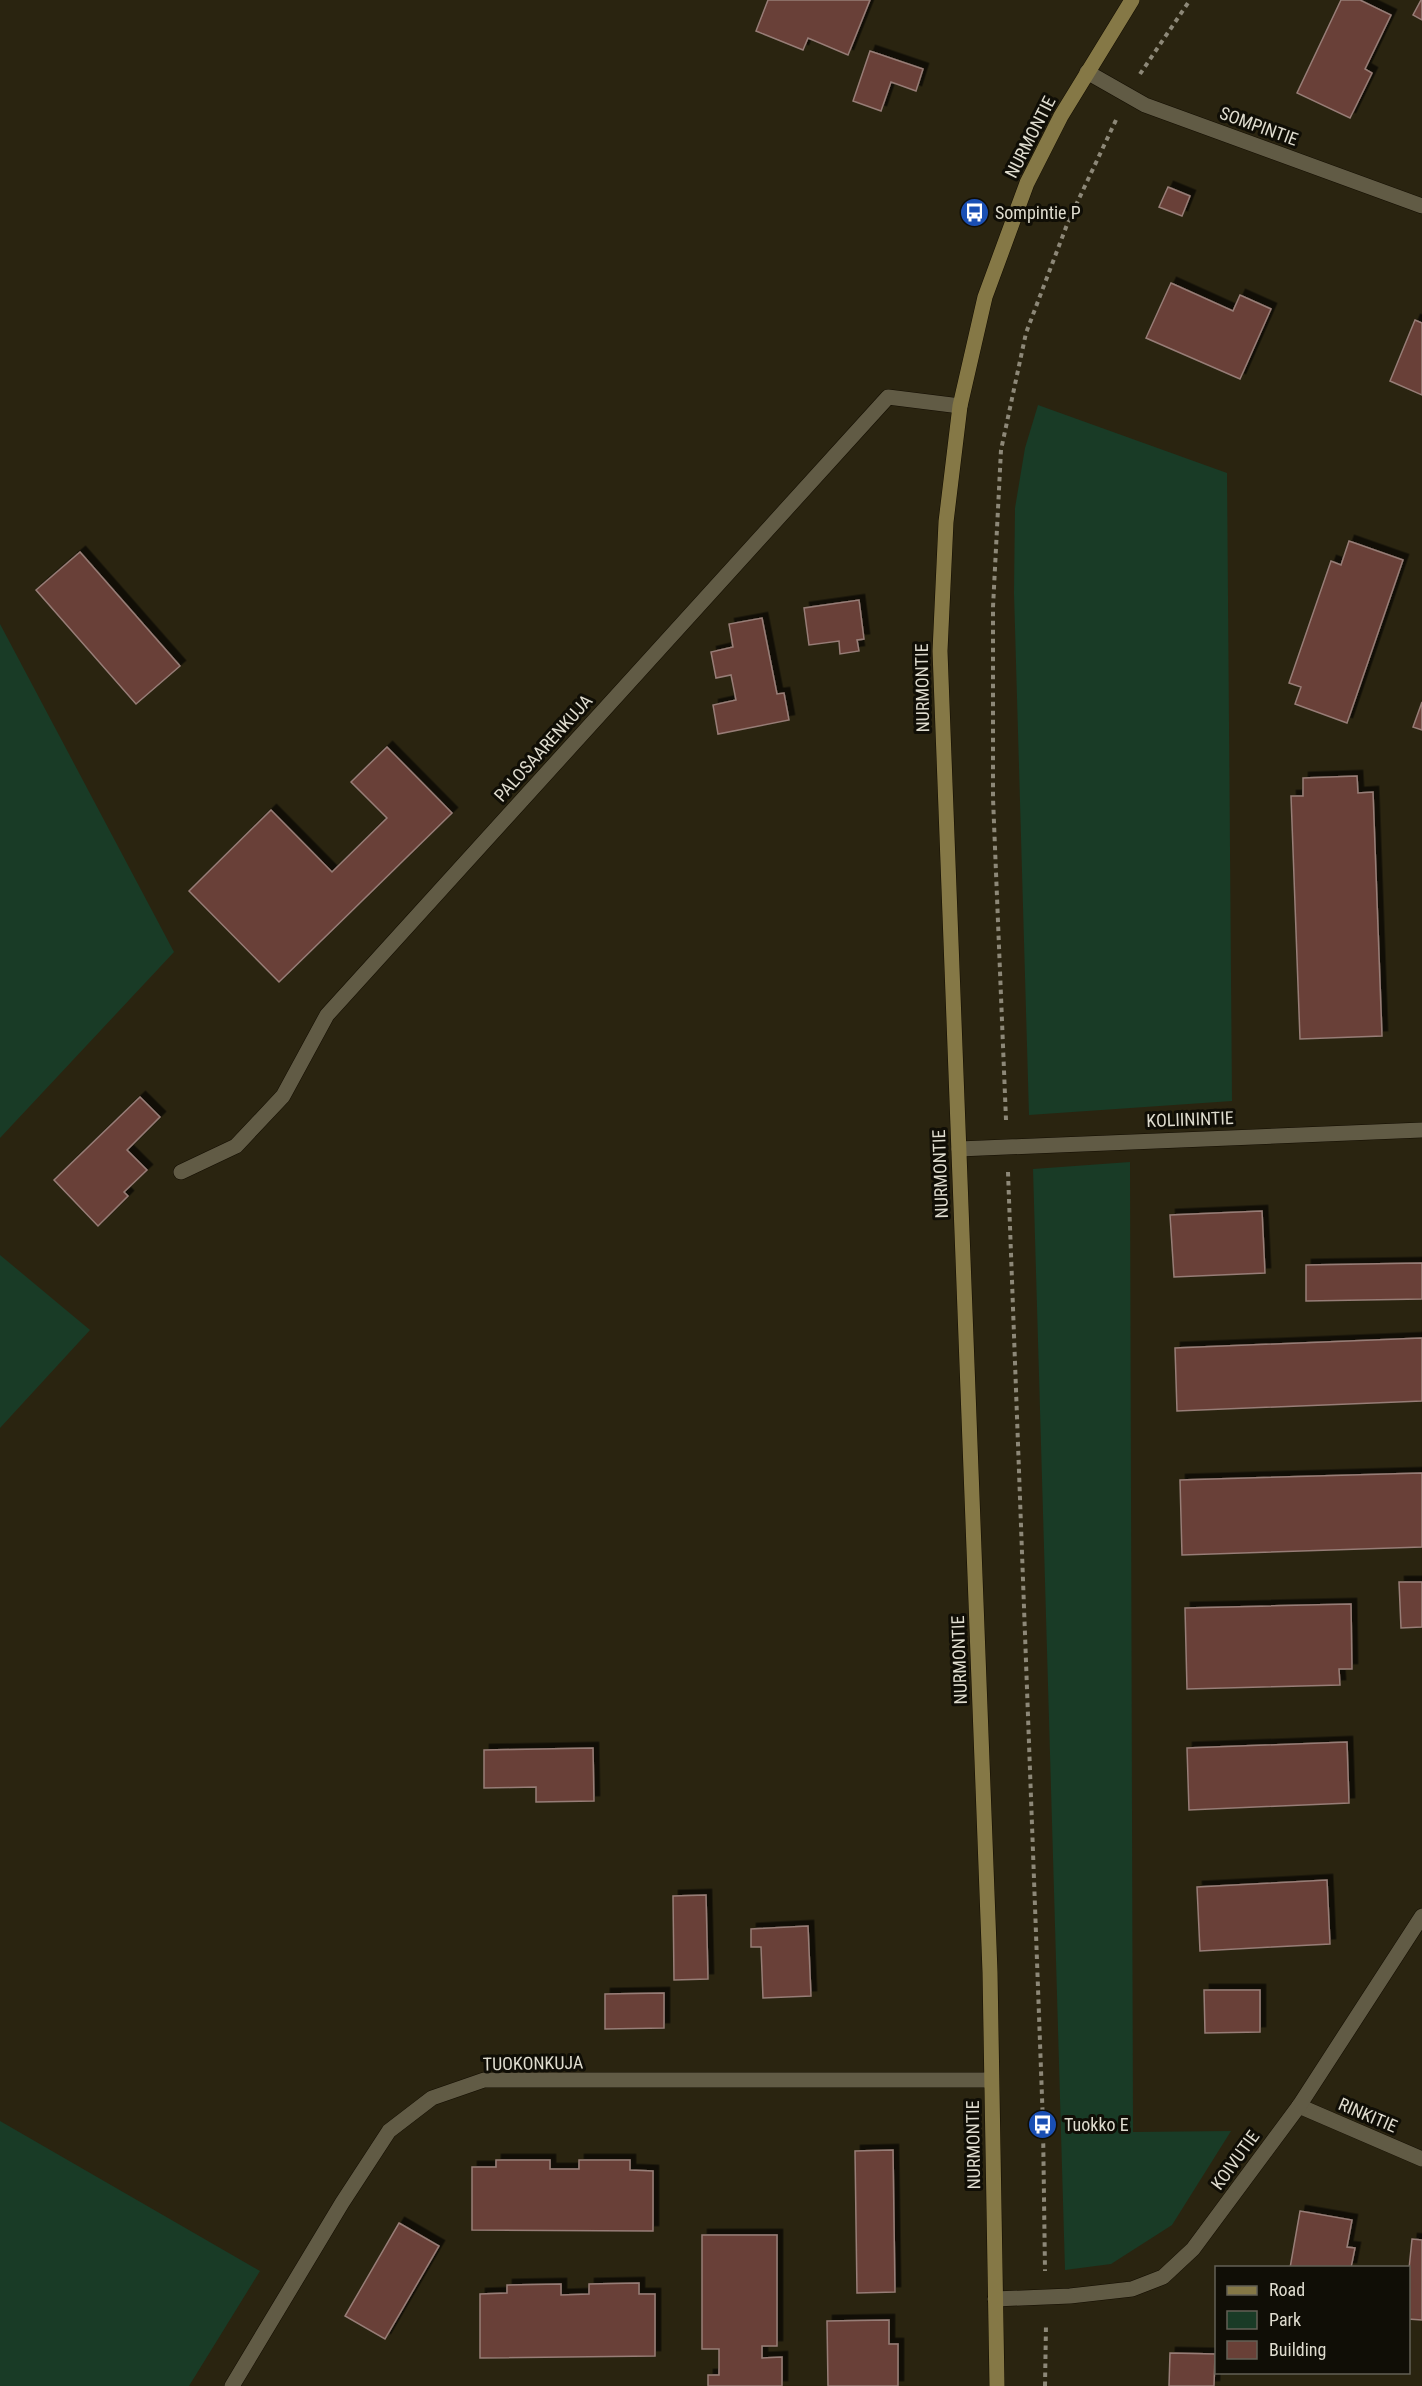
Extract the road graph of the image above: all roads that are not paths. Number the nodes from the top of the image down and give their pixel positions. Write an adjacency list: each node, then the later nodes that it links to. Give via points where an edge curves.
1 (1132, 0): 2 (main road, NURMONTIE)
2 (1087, 72): 3 (street, SOMPINTIE, via 1144,105); 4 (main road, NURMONTIE, via 1027,183 985,297)
3 (1422, 206)
4 (960, 406): 6 (main road, NURMONTIE, via 946,522 940,651); 7 (street, PALOSAARENKUJA, via 888,397 327,1015 283,1096 236,1146)
5 (1422, 1130): 6 (street, KOLIININTIE)
6 (959, 1149): 9 (main road, NURMONTIE)
7 (181, 1172)
8 (1422, 1916): 10 (street, KOIVUTIE)
9 (991, 2080): 12 (main road, NURMONTIE); 13 (street, TUOKONKUJA, via 484,2080 432,2098 389,2131)
10 (1299, 2106): 11 (street, RINKITIE); 12 (street, KOIVUTIE, via 1193,2249 1163,2277 1132,2289)
11 (1422, 2159)
12 (995, 2298): 14 (main road, NURMONTIE)
13 (232, 2386)
14 (998, 2386)

